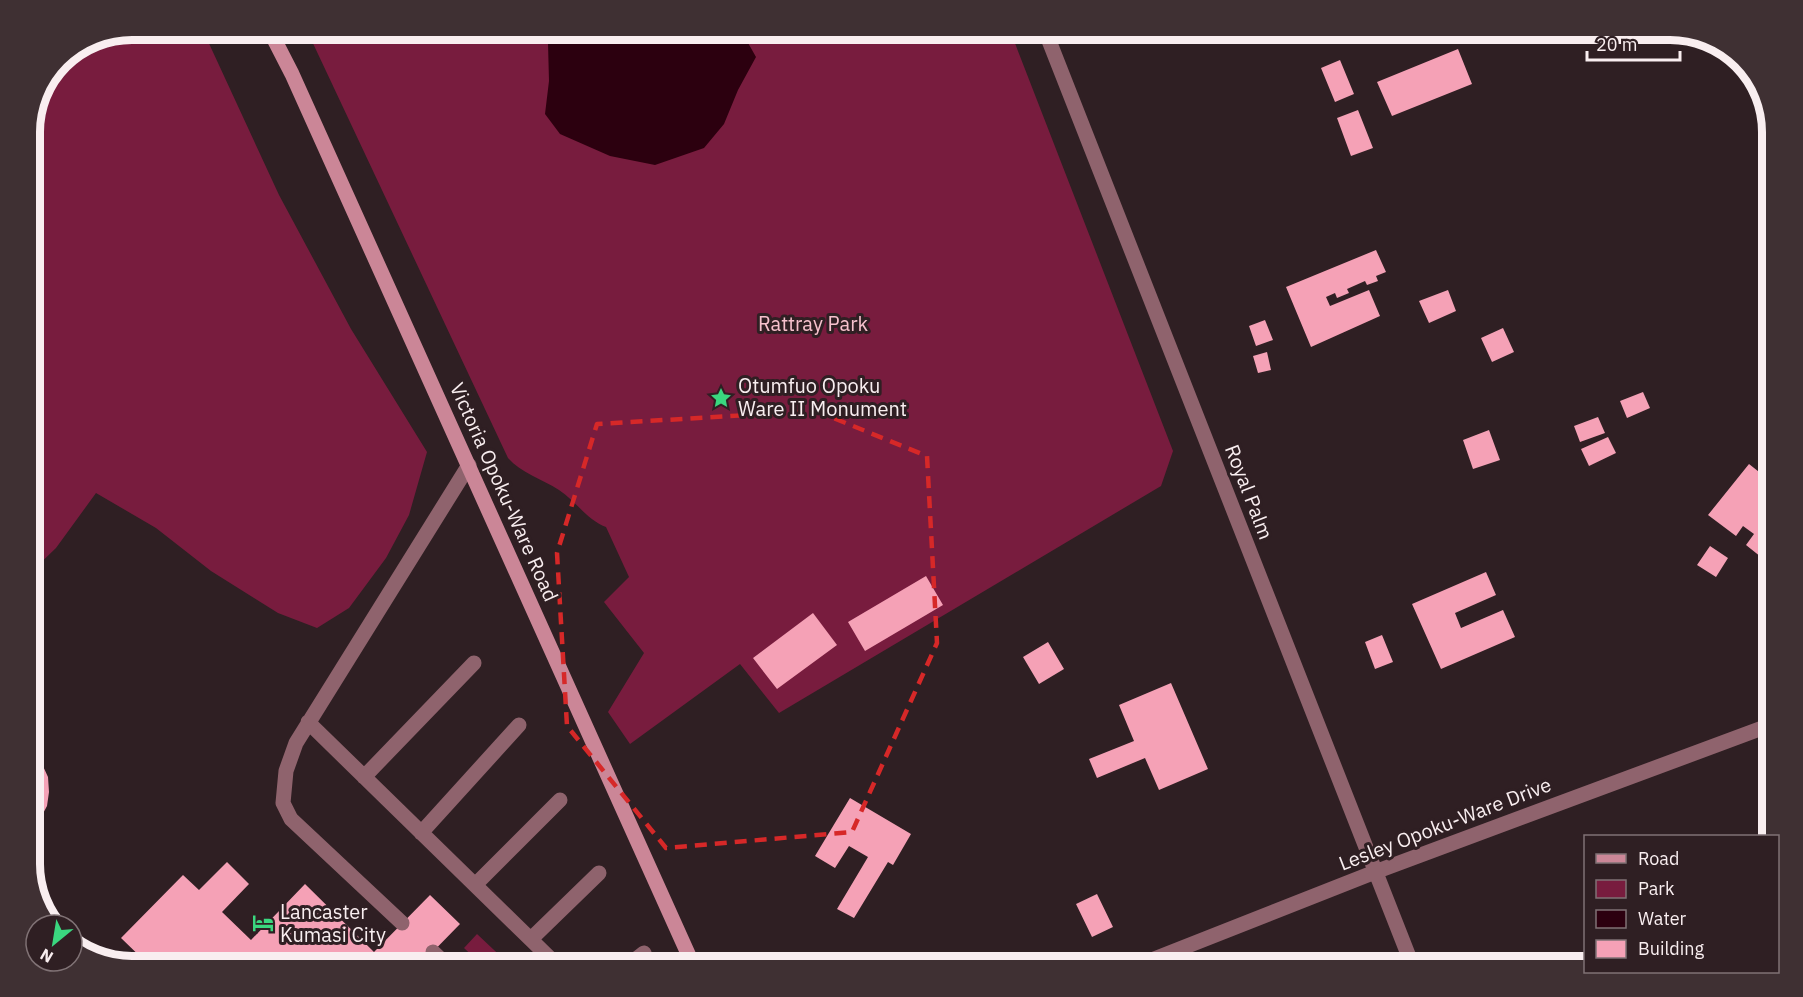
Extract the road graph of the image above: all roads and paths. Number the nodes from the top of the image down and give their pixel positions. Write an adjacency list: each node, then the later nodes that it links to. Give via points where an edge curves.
1 (275, 40): 3 (main road, Victoria Opoku-Ware Road)
2 (1049, 40): 11 (street, Royal Palm)
3 (470, 465): 5 (street); 21 (main road, Victoria Opoku-Ware Road)
4 (474, 663): 8 (street)
5 (308, 722): 8 (street); 14 (street, via 286,771 283,803 291,819)
6 (519, 725): 10 (street)
7 (1762, 728): 11 (street, Lesley Opoku-Ware Drive)
8 (364, 777): 10 (street)
9 (560, 800): 13 (street)
10 (421, 833): 13 (street)
11 (1375, 872): 22 (street, Lesley Opoku-Ware Drive); 23 (street, Royal Palm)
12 (599, 873): 15 (street)
13 (475, 885): 15 (street)
14 (402, 923)
15 (531, 939): 19 (street)
16 (433, 952): 18 (street)
17 (644, 953): 20 (street)
18 (437, 956)
19 (548, 956)
20 (640, 956)
21 (689, 956)
22 (1162, 956)
23 (1409, 956)

